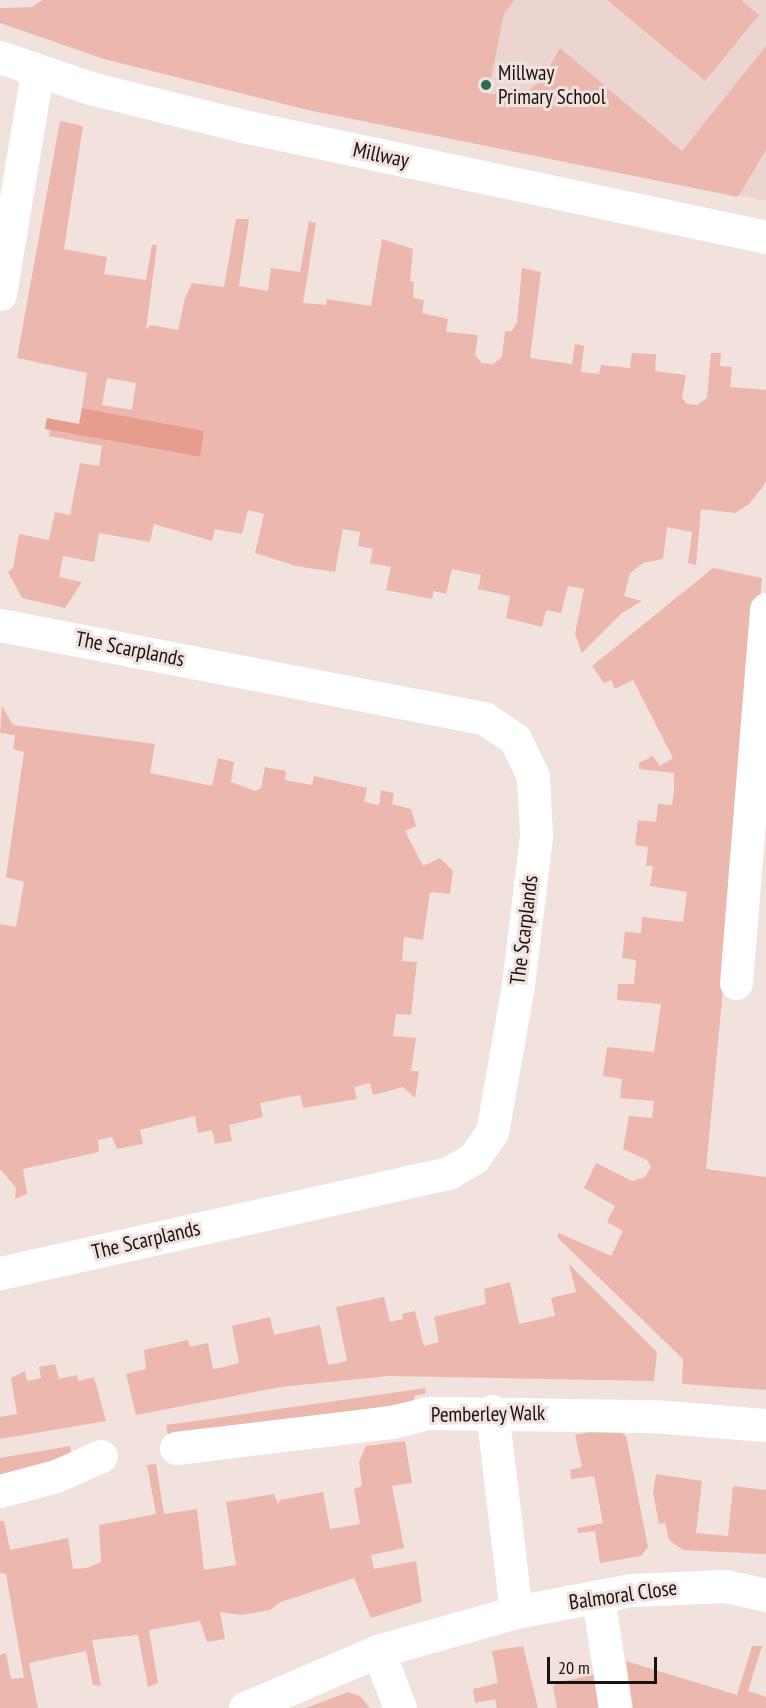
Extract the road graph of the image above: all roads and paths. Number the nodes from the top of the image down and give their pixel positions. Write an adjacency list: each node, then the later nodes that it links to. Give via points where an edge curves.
1 (0, 57): 2 (street, Millway)
2 (37, 72): 3 (street, Millway, via 248,127); 4 (street)
3 (766, 237)
4 (0, 294)
5 (766, 609): 7 (street)
6 (0, 625): 8 (street, The Scarplands, via 484,718 515,740 533,776 536,836 518,985 492,1132 474,1158 448,1173)
7 (736, 983)
8 (0, 1273)
9 (492, 1411): 10 (street, Pemberley Walk); 11 (street, Pemberley Walk, via 429,1413 392,1422); 16 (street)
10 (766, 1425)
11 (176, 1448)
12 (101, 1456): 13 (street, via 56,1476)
13 (0, 1491)
14 (766, 1595): 15 (street, Balmoral Close, via 725,1586)
15 (598, 1597): 16 (street, Balmoral Close); 20 (street)
16 (516, 1612): 17 (street, Balmoral Close)
17 (378, 1651): 18 (street, Balmoral Close); 19 (street)
18 (245, 1708)
19 (400, 1708)
20 (615, 1708)

